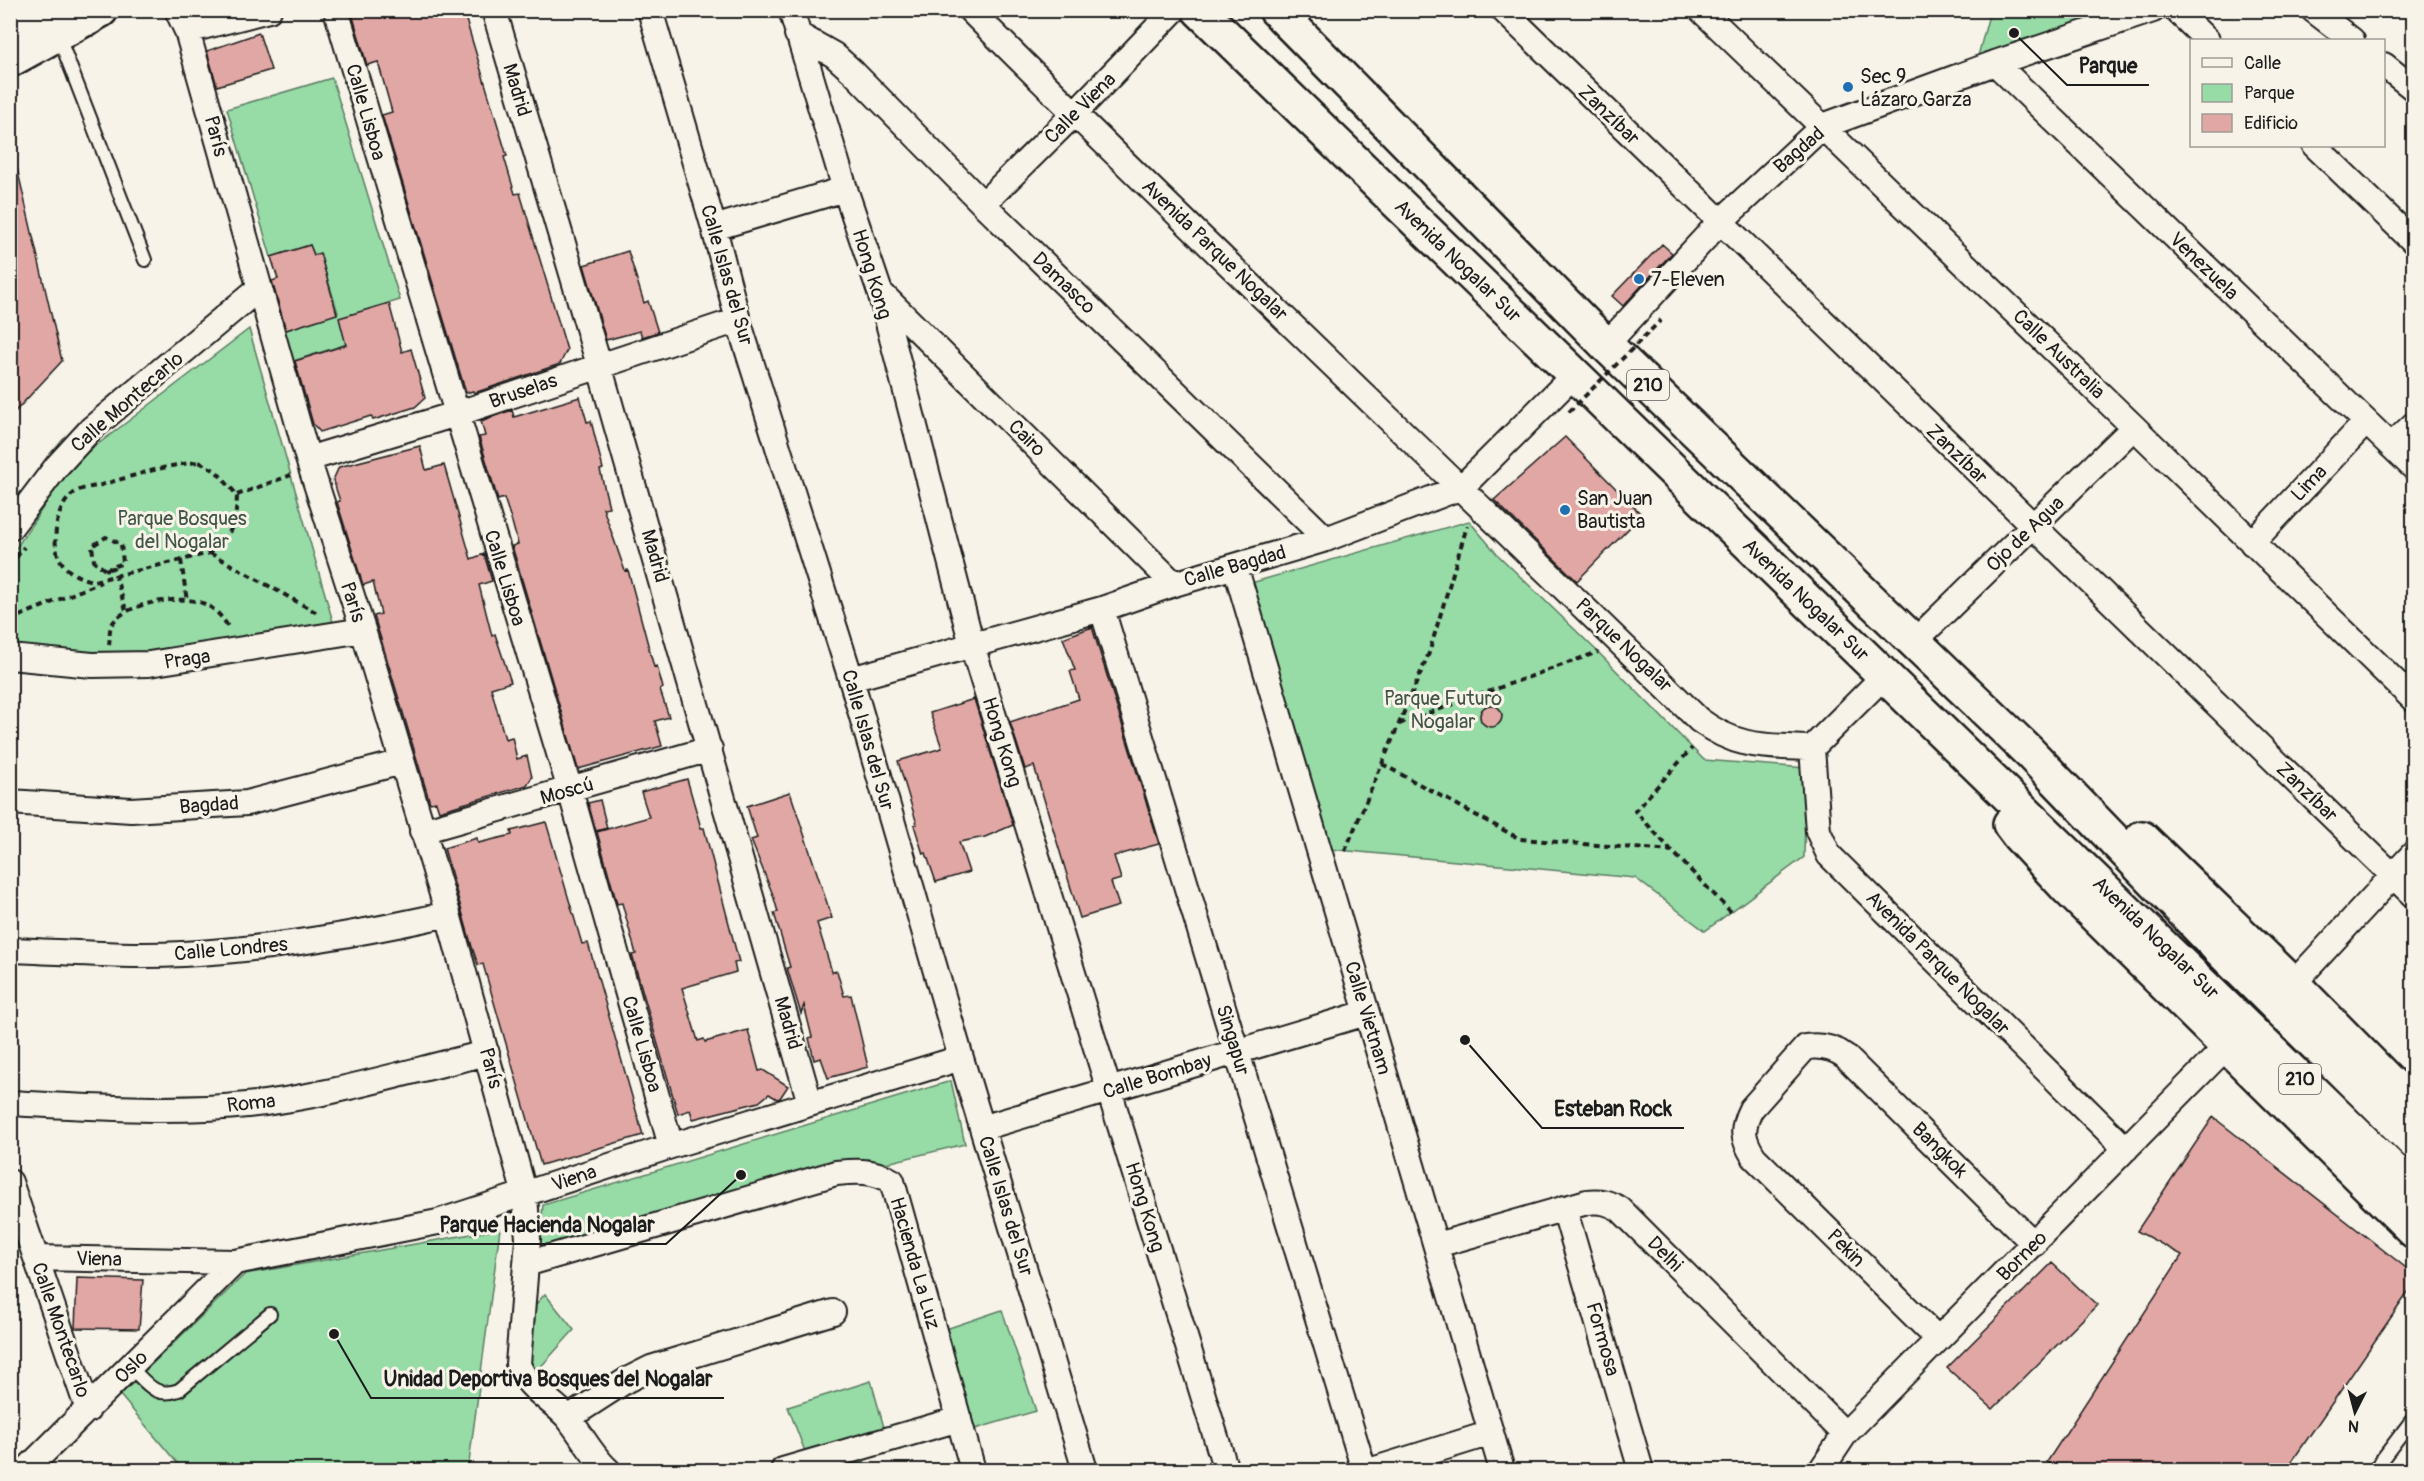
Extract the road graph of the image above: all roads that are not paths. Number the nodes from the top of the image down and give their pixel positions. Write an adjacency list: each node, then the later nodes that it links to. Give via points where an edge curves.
1 (269, 10): 16 (street)
2 (336, 10): 41 (street, Calle Lisboa)
3 (494, 10): 39 (street, Madrid)
4 (650, 10): 32 (street, Calle Islas del Sur)
5 (790, 10): 19 (street, Hong Kong)
6 (970, 10): 26 (street, Avenida Parque Nogalar)
7 (1174, 10): 26 (street, Calle Viena)
8 (1199, 10): 40 (main road, Avenida Nogalar Sur / 210)
9 (1503, 10): 31 (street, Zanzíbar)
10 (1701, 10): 27 (street, Calle Australia)
11 (2153, 10): 23 (street, Bagdad)
12 (2176, 10): 20 (street)
13 (2313, 10): 21 (street)
14 (1279, 11): 38 (main road, Avenida Nogalar Sur / 210)
15 (94, 13): 18 (main road)
16 (182, 21): 35 (street, París)
17 (10, 29): 18 (main road)
18 (46, 29): 22 (main road); 34 (lane)
19 (797, 34): 29 (street, Hong Kong); 30 (street, Damasco, via 834,55 854,72)
20 (2206, 39)
21 (2351, 39)
22 (10, 60)
23 (1995, 63): 27 (street, Bagdad); 42 (street, Venezuela)
24 (2385, 66): 25 (street)
25 (2414, 89)
26 (1074, 114): 30 (street, Calle Viena); 48 (street, Avenida Parque Nogalar)
27 (1823, 126): 31 (street, Bagdad); 44 (street, Calle Australia)
28 (2316, 147): 33 (street)
29 (845, 189): 32 (street); 36 (street, Hong Kong)
30 (983, 204): 51 (street, Damasco)
31 (1719, 223): 38 (street, Bagdad); 49 (street, Zanzíbar)
32 (714, 228): 37 (street, Calle Islas del Sur)
33 (2414, 242)
34 (145, 260)
35 (258, 290): 46 (street, París); 50 (street, Calle Montecarlo, via 91,429 57,466)
36 (880, 292): 54 (street, Cairo); 58 (street, Hong Kong)
37 (738, 320): 39 (street, Bruselas); 61 (street, Calle Islas del Sur)
38 (1606, 345): 57 (main road, Avenida Nogalar Sur / 210)
39 (599, 365): 41 (street, Bruselas); 64 (street, Madrid)
40 (1575, 374): 48 (street, Calle Bagdad); 60 (main road, Avenida Nogalar Sur / 210)
41 (456, 414): 46 (street, Bruselas); 68 (street, Calle Lisboa)
42 (2366, 422): 45 (street, Venezuela); 52 (street, Lima)
43 (2414, 424): 45 (street)
44 (2134, 427): 49 (street, Ojo de Agua); 52 (street, Calle Australia)
45 (2391, 446): 47 (street, Venezuela)
46 (303, 466): 56 (street, París)
47 (2414, 468)
48 (1462, 487): 51 (street, Calle Bagdad); 63 (street, Parque Nogalar, via 1699,720 1730,739 1761,746)
49 (2032, 527): 57 (street, Ojo de Agua); 72 (street, Zanzíbar)
50 (20, 534)
51 (1326, 539): 53 (street, Calle Bagdad)
52 (2252, 543): 62 (street, Calle Australia)
53 (1235, 566): 54 (street, Calle Bagdad); 77 (street, Calle Vietnam)
54 (1174, 584): 55 (street, Calle Bagdad)
55 (1102, 609): 58 (street, Calle Bagdad); 79 (street, Singapur)
56 (363, 630): 59 (street, Praga, via 149,664 92,665); 67 (street, París)
57 (1916, 640): 65 (main road, Avenida Nogalar Sur / 210)
58 (972, 645): 61 (street, Calle Bagdad); 83 (street, Hong Kong)
59 (10, 657)
60 (1884, 675): 63 (street); 66 (main road, Avenida Nogalar Sur / 210)
61 (851, 679): 82 (street, Calle Islas del Sur)
62 (2414, 700)
63 (1812, 748): 91 (street, Avenida Parque Nogalar, via 1818,831 1829,855)
64 (710, 749): 68 (street, Moscú); 85 (street, Madrid)
65 (2029, 752): 76 (main road, via 2074,778 2107,804); 89 (main road, Avenida Nogalar Sur / 210, via 2225,955)
66 (1969, 759): 78 (main road, via 2019,836); 94 (main road, Avenida Nogalar Sur / 210)
67 (402, 762): 69 (street, Bagdad, via 247,802 131,810); 70 (street, París)
68 (570, 790): 70 (street, Moscú); 90 (street, Calle Lisboa)
69 (10, 802)
70 (422, 831): 74 (street, París)
71 (2414, 853): 72 (street)
72 (2392, 875): 73 (street, Zanzíbar); 76 (street)
73 (2414, 896)
74 (448, 914): 75 (street, Calle Londres, via 318,941 182,954); 80 (street, París)
75 (10, 950)
76 (2293, 984): 87 (main road)
77 (1366, 1013): 79 (street, Calle Bombay); 101 (street, Calle Vietnam)
78 (2228, 1045): 91 (street, Borneo); 96 (main road)
79 (1237, 1052): 83 (street, Calle Bombay); 121 (street, Singapur)
80 (487, 1053): 84 (street, Roma, via 292,1099 246,1105 90,1107); 95 (street, París)
81 (1845, 1056): 100 (street, Bangkok); 107 (street, Pekin, via 1836,1049 1806,1047 1751,1109 1745,1121 1745,1143 1754,1157)
82 (961, 1058): 85 (street, Viena); 88 (street, Calle Islas del Sur)
83 (1110, 1090): 88 (street, Calle Bombay); 120 (street, Hong Kong)
84 (10, 1103)
85 (810, 1103): 90 (street, Viena)
86 (2340, 1106): 92 (lane)
87 (2414, 1107)
88 (982, 1128): 119 (street, Calle Islas del Sur)
89 (2414, 1142)
90 (671, 1146): 95 (street, Viena)
91 (2127, 1149): 100 (street, Borneo)
92 (2414, 1173)
93 (10, 1182): 102 (street, Calle Montecarlo)
94 (2414, 1190)
95 (525, 1195): 103 (street, Viena, via 438,1222); 104 (street)
96 (2382, 1202): 98 (main road); 99 (main road)
97 (1564, 1208): 101 (street, Delhi); 114 (street, Delhi, via 1599,1200 1620,1209); 124 (street, Formosa)
98 (2414, 1209)
99 (2414, 1231)
100 (2034, 1244): 107 (street, Borneo)
101 (1437, 1245): 113 (street, Calle Vietnam)
102 (37, 1258): 103 (street, Viena); 109 (street, Calle Montecarlo)
103 (235, 1262): 108 (street, Oslo)
104 (526, 1264): 111 (street, via 518,1364 531,1386); 112 (street, Hacienda La Luz, via 836,1173 870,1171 882,1175 892,1181)
105 (833, 1312): 111 (street, via 651,1368)
106 (270, 1314): 108 (lane, via 179,1390 167,1394 155,1391)
107 (1938, 1339): 114 (street, Borneo)
108 (130, 1368): 109 (street, Oslo)
109 (88, 1410): 115 (street, Oslo)
110 (2414, 1417): 126 (lane)
111 (568, 1418): 116 (street)
112 (959, 1419): 117 (street); 118 (street, Hacienda La Luz)
113 (1491, 1433): 122 (street); 123 (street, Calle Vietnam)
114 (1845, 1434): 125 (street, Borneo)
115 (26, 1470)
116 (608, 1470)
117 (783, 1470)
118 (973, 1470)
119 (1085, 1470)
120 (1226, 1470)
121 (1364, 1470)
122 (1372, 1470)
123 (1502, 1470)
124 (1641, 1470)
125 (1821, 1470)
126 (2374, 1470)

